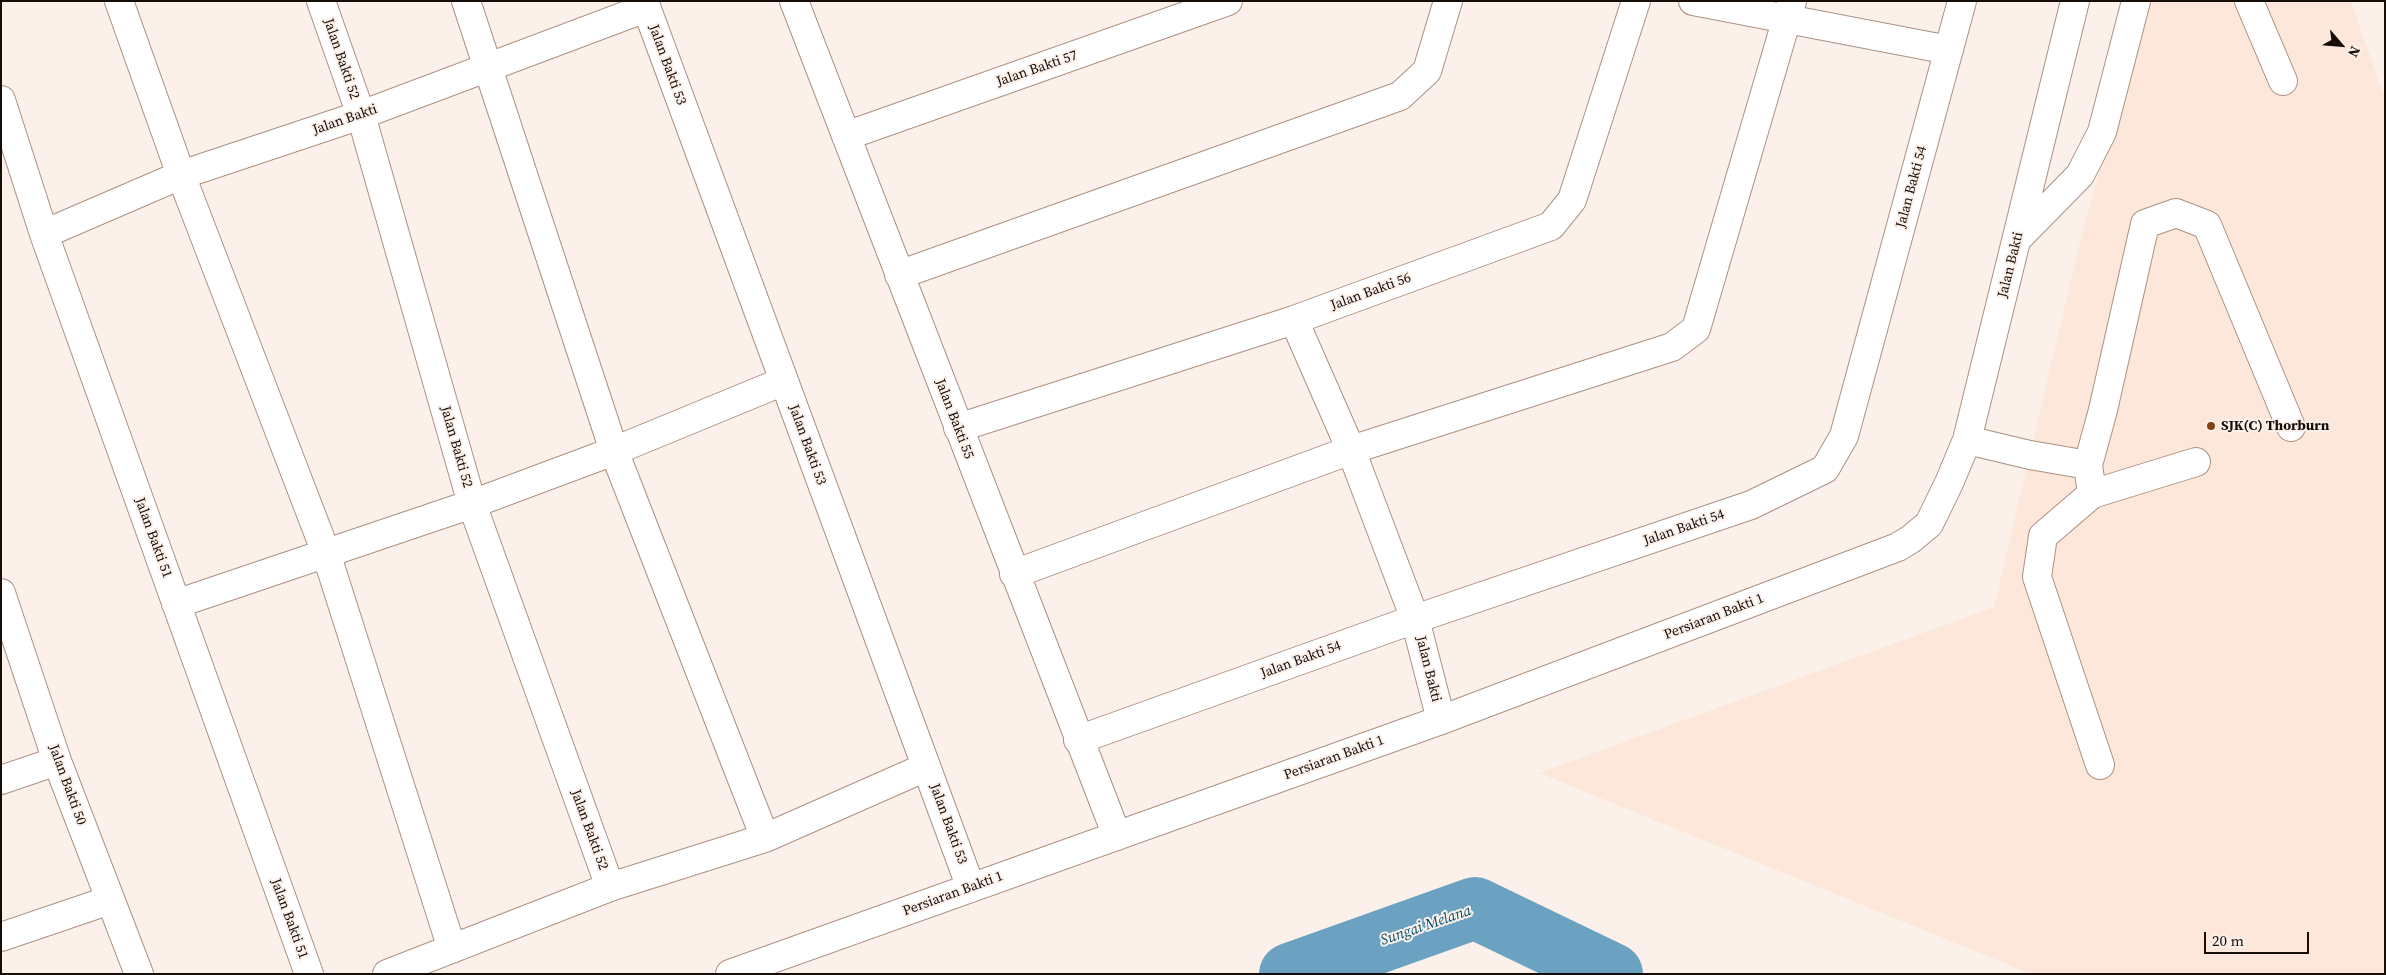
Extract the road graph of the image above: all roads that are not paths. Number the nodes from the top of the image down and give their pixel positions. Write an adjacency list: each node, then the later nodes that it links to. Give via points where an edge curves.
1 (119, 1): 21 (street)
2 (321, 1): 19 (street, Jalan Bakti 52)
3 (466, 1): 16 (street)
4 (794, 1): 20 (street, Jalan Bakti 55)
5 (1448, 1): 24 (street, via 1427,70 1400,96)
6 (1636, 1): 25 (street, Jalan Bakti 56, via 1572,200 1551,226)
7 (1693, 1): 14 (street)
8 (1962, 1): 15 (street, Jalan Bakti 54)
9 (2075, 1): 23 (street, Jalan Bakti)
10 (2136, 1): 23 (street, via 2102,132 2080,175)
11 (2250, 1): 17 (street)
12 (1219, 3): 20 (street, Jalan Bakti 57)
13 (645, 4): 16 (street, Jalan Bakti); 26 (street, Jalan Bakti 53)
14 (1790, 10): 15 (street); 30 (street, via 1696,329 1672,347)
15 (1948, 50): 41 (street, Jalan Bakti 54, via 1844,436 1826,470 1751,505)
16 (489, 67): 19 (street, Jalan Bakti); 31 (street)
17 (2283, 81)
18 (1, 100): 22 (street, Jalan Bakti 51)
19 (361, 115): 21 (street, Jalan Bakti); 35 (street, Jalan Bakti 52)
20 (846, 136): 24 (street, Jalan Bakti 55)
21 (181, 175): 22 (street, Jalan Bakti); 37 (street)
22 (44, 234): 40 (street, Jalan Bakti 51)
23 (2018, 238): 29 (street, Jalan Bakti)
24 (899, 275): 28 (street, Jalan Bakti 55)
25 (1294, 320): 28 (street, Jalan Bakti 56); 30 (street, Jalan Bakti)
26 (784, 381): 31 (street); 46 (street, Jalan Bakti 53)
27 (2291, 427): 33 (street, via 2207,225 2176,213 2145,224)
28 (958, 428): 38 (street, Jalan Bakti 55)
29 (1967, 440): 33 (street); 36 (street, Jalan Bakti)
30 (1351, 450): 38 (street); 41 (street, Jalan Bakti)
31 (614, 451): 35 (street); 49 (street)
32 (2196, 462): 34 (street)
33 (2088, 465): 34 (street)
34 (2092, 494): 45 (street, via 2043,536 2037,577)
35 (472, 504): 37 (street); 50 (street, Jalan Bakti 52)
36 (1929, 524): 42 (street, Persiaran Bakti 1, via 1898,547)
37 (326, 553): 40 (street); 54 (street)
38 (1014, 574): 43 (street, Jalan Bakti 55)
39 (1, 593): 44 (street, Jalan Bakti 50)
40 (176, 604): 56 (street, Jalan Bakti 51)
41 (1415, 619): 42 (street, Jalan Bakti); 43 (street, Jalan Bakti 54)
42 (1441, 720): 48 (street, Persiaran Bakti 1)
43 (1078, 740): 48 (street, Jalan Bakti 55)
44 (57, 762): 47 (street); 52 (street, Jalan Bakti 50)
45 (2100, 765)
46 (926, 767): 49 (street); 51 (street, Jalan Bakti 53)
47 (1, 780)
48 (1117, 836): 51 (street, Persiaran Bakti 1)
49 (765, 838): 50 (street)
50 (610, 887): 54 (street)
51 (971, 888): 58 (street, Persiaran Bakti 1)
52 (110, 900): 53 (street); 55 (street, Jalan Bakti 50)
53 (1, 937)
54 (452, 949): 57 (street)
55 (139, 974)
56 (308, 974)
57 (387, 974)
58 (730, 974)

